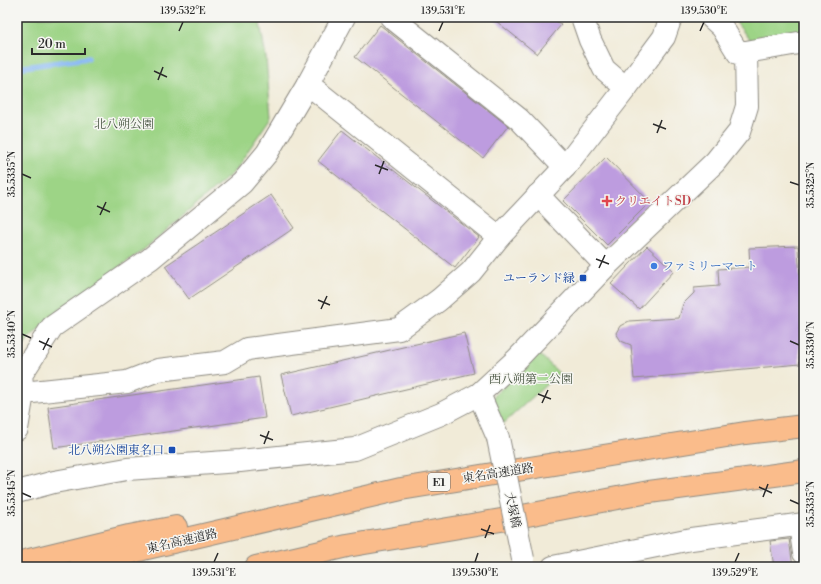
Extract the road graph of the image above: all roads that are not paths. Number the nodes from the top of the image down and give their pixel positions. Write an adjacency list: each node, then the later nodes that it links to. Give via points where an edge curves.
1 (344, 17): 8 (street)
2 (391, 17): 10 (street, via 519,119)
3 (582, 17): 9 (street, via 604,69)
4 (671, 17): 9 (street, via 664,37)
5 (711, 17): 7 (street, via 722,27 738,53)
6 (804, 42): 7 (street)
7 (746, 52): 13 (street, via 747,106 739,132 715,162)
8 (308, 84): 12 (street); 14 (street, via 267,153 242,182 150,259 52,327 21,375)
9 (626, 88): 10 (street)
10 (565, 167): 11 (street)
11 (538, 195): 12 (street); 13 (street)
12 (499, 237): 14 (street, via 471,272 439,300 399,329 247,349 226,362 158,370 127,382)
13 (606, 266): 15 (street, via 517,360)
14 (23, 393): 17 (street)
15 (479, 394): 21 (street, via 441,414 355,449 127,469 54,482); 26 (street, 大塚橋, bridge, via 498,438)
16 (804, 426): 20 (highway, 東名高速道路 / E1)
17 (17, 430)
18 (804, 471): 22 (highway, via 649,492)
19 (804, 485): 22 (highway)
20 (401, 489): 25 (highway, via 272,509 129,536); 27 (highway, 東名高速道路 / E1, via 148,548)
21 (17, 492)
22 (501, 520): 28 (highway, via 347,546)
23 (802, 524): 24 (street); 29 (street, via 691,539)
24 (804, 553)
25 (17, 563)
26 (524, 563)
27 (80, 567)
28 (256, 567)
29 (553, 567)

